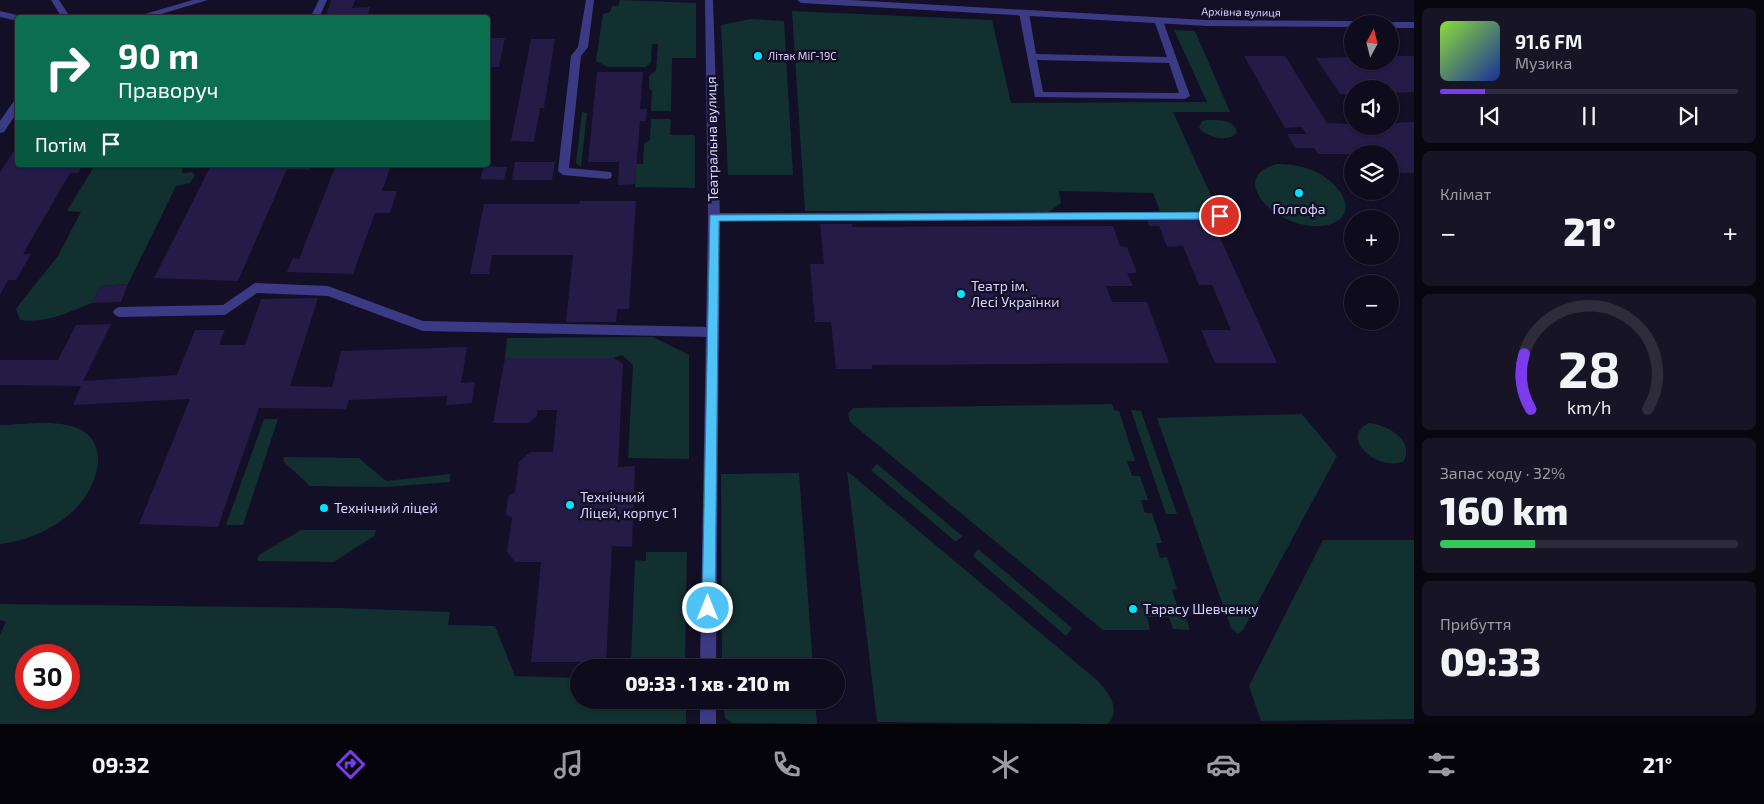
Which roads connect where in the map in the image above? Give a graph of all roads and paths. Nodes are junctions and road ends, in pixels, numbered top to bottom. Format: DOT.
graph roads {
  1 [pos="55,0"];
  2 [pos="204,0"];
  3 [pos="323,0"];
  4 [pos="590,0"];
  5 [pos="709,0"];
  6 [pos="801,0"];
  7 [pos="1024,13"];
  8 [pos="0,14"];
  9 [pos="65,15"];
  10 [pos="146,15"];
  11 [pos="316,15"];
  12 [pos="15,17"];
  13 [pos="1159,20"];
  14 [pos="1344,24"];
  15 [pos="1399,25"];
  16 [pos="1414,25"];
  17 [pos="1032,57"];
  18 [pos="1172,60"];
  19 [pos="15,107"];
  20 [pos="0,129"];
  21 [pos="607,175"];
  22 [pos="1228,216"];
  23 [pos="714,218"];
  24 [pos="118,312"];
  25 [pos="712,332"];
  26 [pos="708,659"];
  27 [pos="708,709"];
  28 [pos="708,724"];
  1 -- 9 [label="street"];
  2 -- 10 [label="street"];
  3 -- 11 [label="street"];
  4 -- 21 [label="street"];
  5 -- 23 [label="street, Театральна вулиця"];
  6 -- 7 [label="street, Архівна вулиця"];
  7 -- 13 [label="street, Архівна вулиця"];
  7 -- 17 [label="street"];
  8 -- 12 [label="street"];
  13 -- 14 [label="street, Архівна вулиця"];
  13 -- 18 [label="street"];
  15 -- 16 [label="street"];
  17 -- 18 [label="street"];
  17 -- 18 [label="street"];
  19 -- 20 [label="street"];
  22 -- 23 [label="street"];
  23 -- 25 [label="street, Театральна вулиця"];
  24 -- 25 [label="street"];
  25 -- 26 [label="street, Театральна вулиця"];
  27 -- 28 [label="street"];
}
